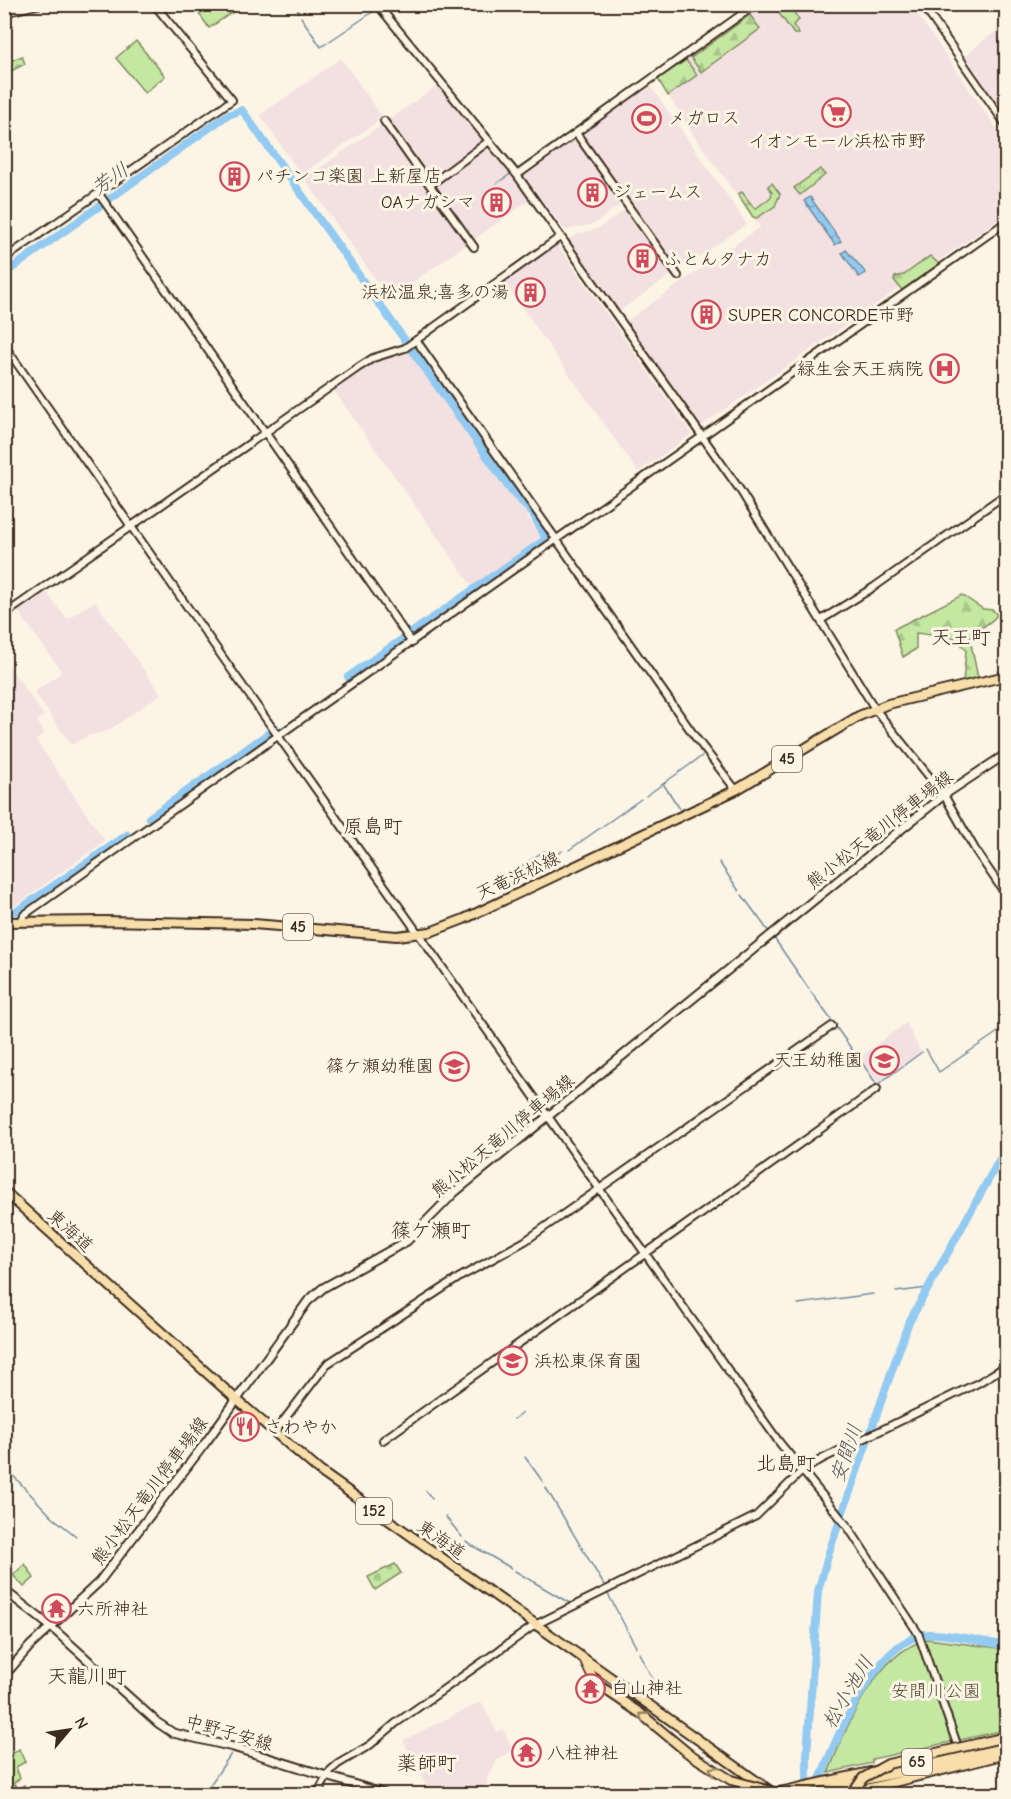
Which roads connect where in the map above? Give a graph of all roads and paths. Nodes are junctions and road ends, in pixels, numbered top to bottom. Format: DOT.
graph roads {
  1 [pos="14,4"];
  2 [pos="41,4"];
  3 [pos="154,4"];
  4 [pos="377,4"];
  5 [pos="756,4"];
  6 [pos="922,4"];
  7 [pos="4,7"];
  8 [pos="4,13"];
  9 [pos="384,121"];
  10 [pos="1006,124"];
  11 [pos="576,133"];
  12 [pos="489,141"];
  13 [pos="519,176"];
  14 [pos="430,185"];
  15 [pos="100,196"];
  16 [pos="1006,222"];
  17 [pos="560,237"];
  18 [pos="474,247"];
  19 [pos="4,259"];
  20 [pos="678,276"];
  21 [pos="416,340"];
  22 [pos="4,345"];
  23 [pos="265,433"];
  24 [pos="702,436"];
  25 [pos="1006,494"];
  26 [pos="131,526"];
  27 [pos="557,539"];
  28 [pos="4,615"];
  29 [pos="821,620"];
  30 [pos="409,638"];
  31 [pos="1006,676"];
  32 [pos="875,709"];
  33 [pos="276,732"];
  34 [pos="1006,754"];
  35 [pos="736,790"];
  36 [pos="944,795"];
  37 [pos="1006,895"];
  38 [pos="4,922"];
  39 [pos="21,922"];
  40 [pos="420,934"];
  41 [pos="832,1026"];
  42 [pos="877,1089"];
  43 [pos="549,1116"];
  44 [pos="601,1188"];
  45 [pos="4,1191"];
  46 [pos="647,1254"];
  47 [pos="1006,1366"];
  48 [pos="237,1400"];
  49 [pos="274,1433"];
  50 [pos="383,1440"];
  51 [pos="801,1472"];
  52 [pos="4,1590"];
  53 [pos="535,1625"];
  54 [pos="50,1626"];
  55 [pos="584,1659"];
  56 [pos="4,1676"];
  57 [pos="1006,1737"];
  58 [pos="1006,1742"];
  59 [pos="1006,1749"];
  60 [pos="1006,1754"];
  61 [pos="962,1759"];
  62 [pos="328,1776"];
  63 [pos="753,1778"];
  64 [pos="852,1784"];
  65 [pos="827,1786"];
  66 [pos="317,1794"];
  67 [pos="385,1794"];
  68 [pos="752,1794"];
  69 [pos="775,1794"];
  70 [pos="813,1794"];
  71 [pos="835,1794"];
  72 [pos="847,1794"];
  73 [pos="852,1794"];
  1 -- 7 [label="street"];
  2 -- 8 [label="street"];
  3 -- 15 [label="street"];
  4 -- 12 [label="street"];
  5 -- 11 [label="street"];
  6 -- 10 [label="street"];
  9 -- 14 [label="street"];
  11 -- 13 [label="street"];
  11 -- 20 [label="street"];
  12 -- 13 [label="street"];
  12 -- 14 [label="street"];
  13 -- 17 [label="street"];
  14 -- 18 [label="street"];
  15 -- 19 [label="street"];
  15 -- 23 [label="street"];
  16 -- 24 [label="street"];
  17 -- 21 [label="street"];
  17 -- 24 [label="street"];
  21 -- 23 [label="street"];
  21 -- 27 [label="street"];
  22 -- 26 [label="street"];
  23 -- 26 [label="street"];
  23 -- 30 [label="street"];
  24 -- 27 [label="street"];
  24 -- 29 [label="street"];
  25 -- 29 [label="street"];
  26 -- 28 [label="street"];
  26 -- 33 [label="street"];
  27 -- 30 [label="street"];
  27 -- 35 [label="street"];
  29 -- 32 [label="street"];
  30 -- 33 [label="street"];
  31 -- 32 [label="main road, 天竜浜松線 / 45"];
  32 -- 35 [label="main road, 天竜浜松線 / 45"];
  32 -- 36 [label="street"];
  33 -- 39 [label="street"];
  33 -- 40 [label="street"];
  34 -- 36 [label="main road, 熊小松天竜川停車場線"];
  35 -- 40 [label="main road, 天竜浜松線 / 45"];
  36 -- 37 [label="street"];
  36 -- 43 [label="main road, 熊小松天竜川停車場線"];
  38 -- 39 [label="main road, 天竜浜松線 / 45"];
  39 -- 40 [label="main road, 天竜浜松線 / 45"];
  40 -- 43 [label="street"];
  41 -- 44 [label="street"];
  42 -- 46 [label="street"];
  43 -- 44 [label="street"];
  43 -- 48 [label="main road, 熊小松天竜川停車場線"];
  44 -- 46 [label="street"];
  44 -- 49 [label="street"];
  45 -- 48 [label="main road, 東海道 / 152"];
  46 -- 50 [label="street"];
  46 -- 51 [label="street"];
  47 -- 51 [label="street"];
  48 -- 49 [label="main road, 東海道 / 152"];
  48 -- 54 [label="main road, 熊小松天竜川停車場線"];
  49 -- 53 [label="main road, 東海道 / 152"];
  51 -- 53 [label="street"];
  51 -- 61 [label="street"];
  52 -- 54 [label="main road, 中野子安線"];
  53 -- 55 [label="main road, 東海道 / 152"];
  53 -- 62 [label="street"];
  54 -- 56 [label="main road, 熊小松天竜川停車場線"];
  54 -- 62 [label="main road, 中野子安線"];
  55 -- 63 [label="main road, 東海道 / 152"];
  69 -- 55 [label="main road, 65, one-way, bridge"];
  57 -- 73 [label="main road, bridge"];
  58 -- 61 [label="main road, 65"];
  59 -- 61 [label="main road, 65"];
  60 -- 61 [label="main road, 65"];
  61 -- 64 [label="main road, 65"];
  61 -- 65 [label="main road, 65"];
  61 -- 72 [label="main road, 65"];
  62 -- 66 [label="street"];
  62 -- 67 [label="main road, 中野子安線"];
  63 -- 68 [label="main road"];
  63 -- 69 [label="main road, 東海道 / 152"];
  64 -- 65 [label="main road, 65"];
  64 -- 71 [label="main road"];
  65 -- 69 [label="main road, 65"];
  65 -- 70 [label="main road, 65"];
}
